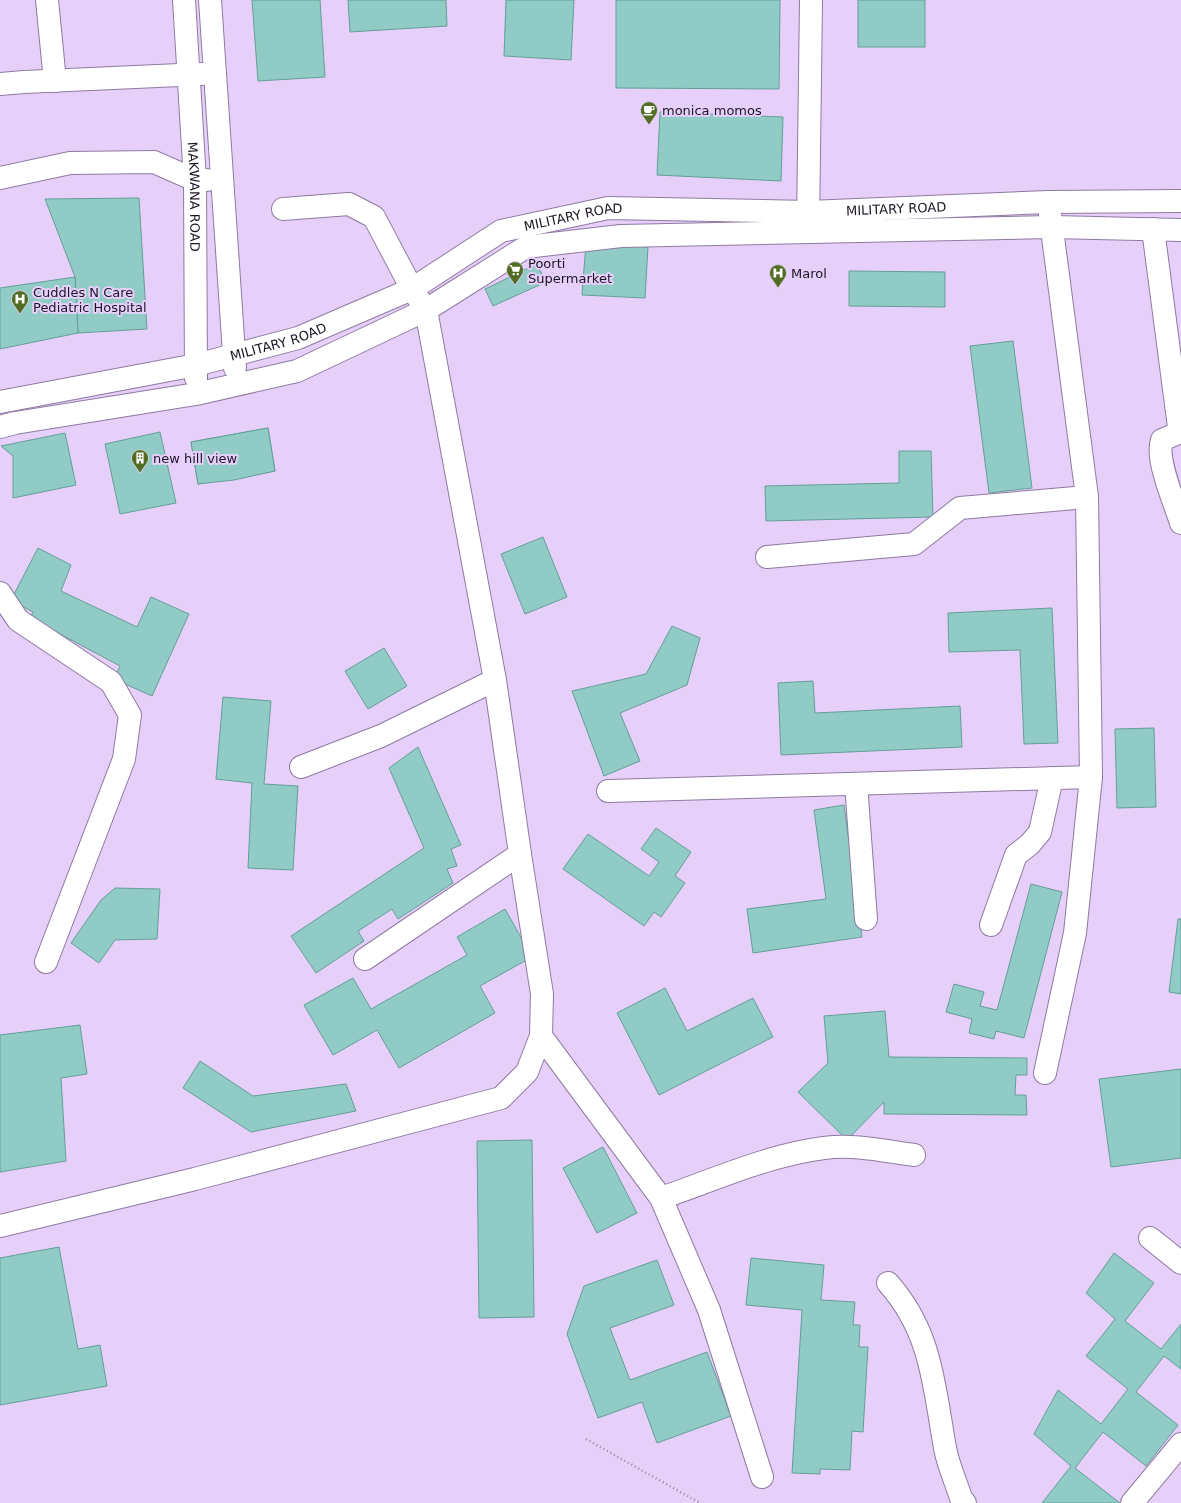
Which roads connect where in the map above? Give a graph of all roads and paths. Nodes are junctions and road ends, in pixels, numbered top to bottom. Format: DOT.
graph roads {
  1 [pos="47,0"];
  2 [pos="184,0"];
  3 [pos="210,0"];
  4 [pos="811,0"];
  5 [pos="215,74"];
  6 [pos="189,75"];
  7 [pos="55,80"];
  8 [pos="0,84"];
  9 [pos="0,178"];
  10 [pos="195,180"];
  11 [pos="223,181"];
  12 [pos="1181,201"];
  13 [pos="1048,202"];
  14 [pos="953,206"];
  15 [pos="930,207"];
  16 [pos="608,208"];
  17 [pos="283,209"];
  18 [pos="225,220"];
  19 [pos="195,221"];
  20 [pos="808,222"];
  21 [pos="1053,227"];
  22 [pos="953,229"];
  23 [pos="1153,229"];
  24 [pos="931,230"];
  25 [pos="1181,230"];
  26 [pos="612,236"];
  27 [pos="412,289"];
  28 [pos="426,310"];
  29 [pos="234,355"];
  30 [pos="196,365"];
  31 [pos="236,385"];
  32 [pos="196,394"];
  33 [pos="0,402"];
  34 [pos="0,427"];
  35 [pos="1087,497"];
  36 [pos="1181,523"];
  37 [pos="767,556"];
  38 [pos="0,593"];
  39 [pos="495,680"];
  40 [pos="301,768"];
  41 [pos="1090,777"];
  42 [pos="1052,778"];
  43 [pos="856,784"];
  44 [pos="608,791"];
  45 [pos="520,854"];
  46 [pos="866,919"];
  47 [pos="991,925"];
  48 [pos="365,959"];
  49 [pos="46,962"];
  50 [pos="541,1036"];
  51 [pos="1045,1073"];
  52 [pos="914,1155"];
  53 [pos="661,1198"];
  54 [pos="0,1226"];
  55 [pos="1150,1238"];
  56 [pos="1181,1263"];
  57 [pos="888,1283"];
  58 [pos="586,1439"];
  59 [pos="1181,1444"];
  60 [pos="762,1477"];
  61 [pos="700,1503"];
  62 [pos="965,1503"];
  63 [pos="1132,1503"];
  1 -- 7 [label="street"];
  2 -- 6 [label="street, MAKWANA ROAD"];
  3 -- 5 [label="street"];
  4 -- 20 [label="street"];
  5 -- 6 [label="street"];
  5 -- 11 [label="street"];
  6 -- 7 [label="street"];
  6 -- 10 [label="street, MAKWANA ROAD"];
  7 -- 8 [label="street"];
  9 -- 10 [label="street"];
  10 -- 11 [label="street"];
  10 -- 19 [label="street, MAKWANA ROAD"];
  11 -- 18 [label="street"];
  12 -- 13 [label="street, MILITARY ROAD"];
  13 -- 14 [label="street, MILITARY ROAD"];
  13 -- 21 [label="street"];
  14 -- 15 [label="street, MILITARY ROAD"];
  14 -- 22 [label="street"];
  15 -- 20 [label="street, MILITARY ROAD"];
  15 -- 24 [label="street"];
  16 -- 20 [label="street, MILITARY ROAD"];
  16 -- 26 [label="street"];
  16 -- 27 [label="street, MILITARY ROAD"];
  17 -- 27 [label="street"];
  18 -- 19 [label="street"];
  18 -- 29 [label="street"];
  19 -- 30 [label="street, MAKWANA ROAD"];
  20 -- 24 [label="street"];
  20 -- 26 [label="street"];
  21 -- 22 [label="street"];
  21 -- 23 [label="street"];
  21 -- 35 [label="street"];
  22 -- 24 [label="street"];
  23 -- 25 [label="street"];
  23 -- 36 [label="street"];
  26 -- 28 [label="street"];
  27 -- 28 [label="street"];
  27 -- 29 [label="street, MILITARY ROAD"];
  28 -- 31 [label="street"];
  28 -- 39 [label="street"];
  29 -- 30 [label="street, MILITARY ROAD"];
  29 -- 31 [label="street"];
  30 -- 32 [label="street, MAKWANA ROAD"];
  30 -- 33 [label="street, MILITARY ROAD"];
  31 -- 32 [label="street"];
  32 -- 34 [label="street"];
  35 -- 37 [label="street"];
  35 -- 41 [label="street"];
  38 -- 49 [label="street"];
  39 -- 40 [label="street"];
  39 -- 45 [label="street"];
  41 -- 42 [label="street"];
  41 -- 51 [label="street"];
  42 -- 43 [label="street"];
  42 -- 47 [label="street"];
  43 -- 44 [label="street"];
  43 -- 46 [label="street"];
  45 -- 48 [label="street"];
  45 -- 50 [label="street"];
  50 -- 53 [label="street"];
  50 -- 54 [label="street"];
  52 -- 53 [label="street"];
  53 -- 60 [label="street"];
  55 -- 56 [label="street"];
  57 -- 62 [label="street"];
  58 -- 61 [label="path"];
  59 -- 63 [label="street"];
}
